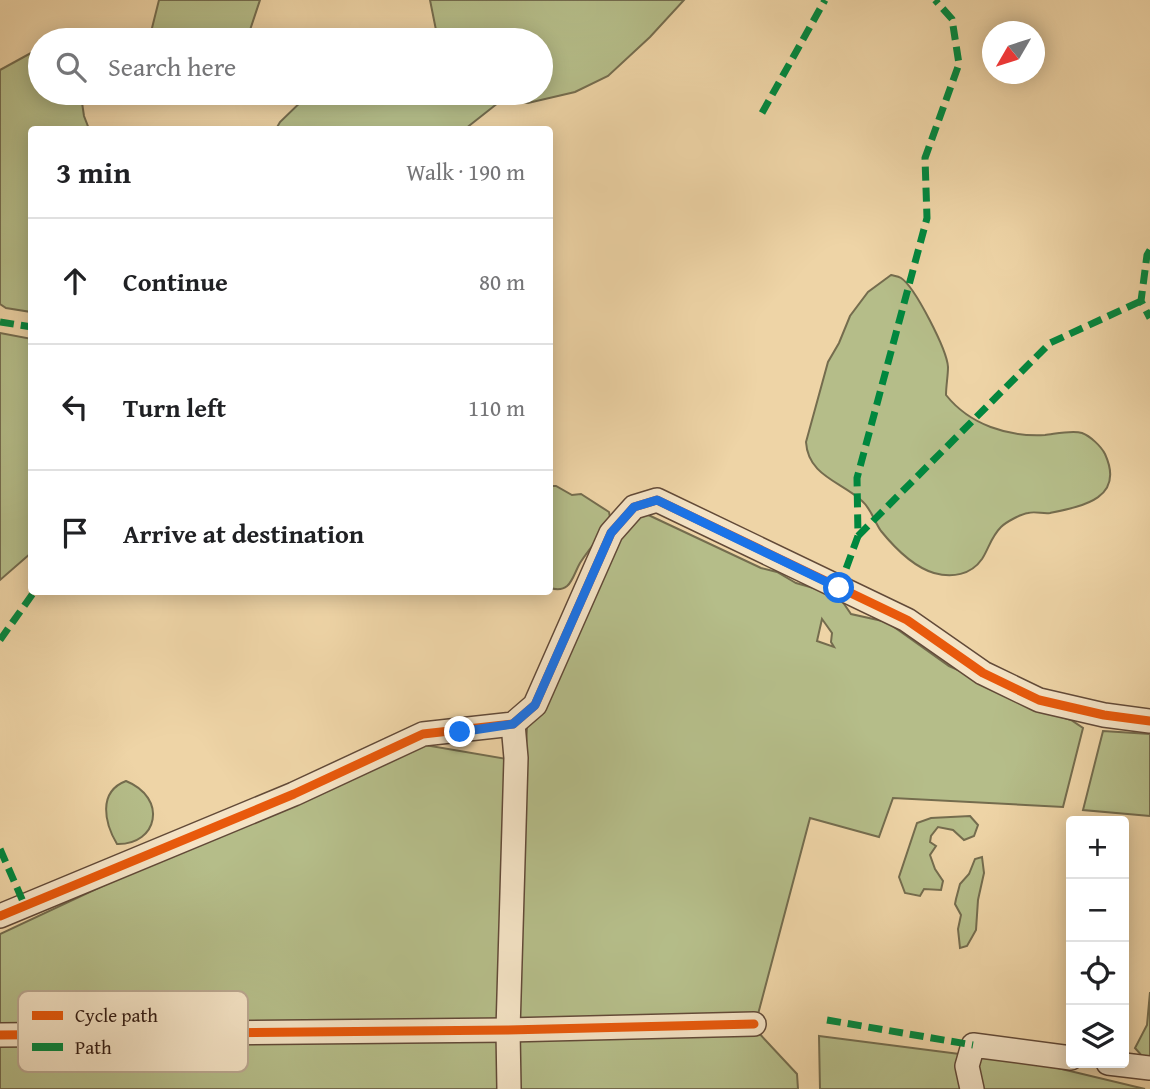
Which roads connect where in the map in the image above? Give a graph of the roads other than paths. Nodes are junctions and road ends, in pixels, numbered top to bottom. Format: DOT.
graph roads {
  1 [pos="1150,721"];
  2 [pos="513,724"];
  3 [pos="0,916"];
  4 [pos="754,1024"];
  5 [pos="508,1030"];
  6 [pos="248,1033"];
  7 [pos="0,1035"];
  8 [pos="18,1035"];
  9 [pos="1066,1057"];
  10 [pos="1129,1066"];
  11 [pos="1150,1068"];
  12 [pos="509,1089"];
  13 [pos="972,1089"];
  1 -- 2 [label="street"];
  2 -- 3 [label="street"];
  2 -- 5 [label="street"];
  4 -- 5 [label="street"];
  5 -- 6 [label="street"];
  5 -- 12 [label="street"];
  7 -- 8 [label="street"];
  9 -- 13 [label="street"];
  10 -- 11 [label="street"];
}
